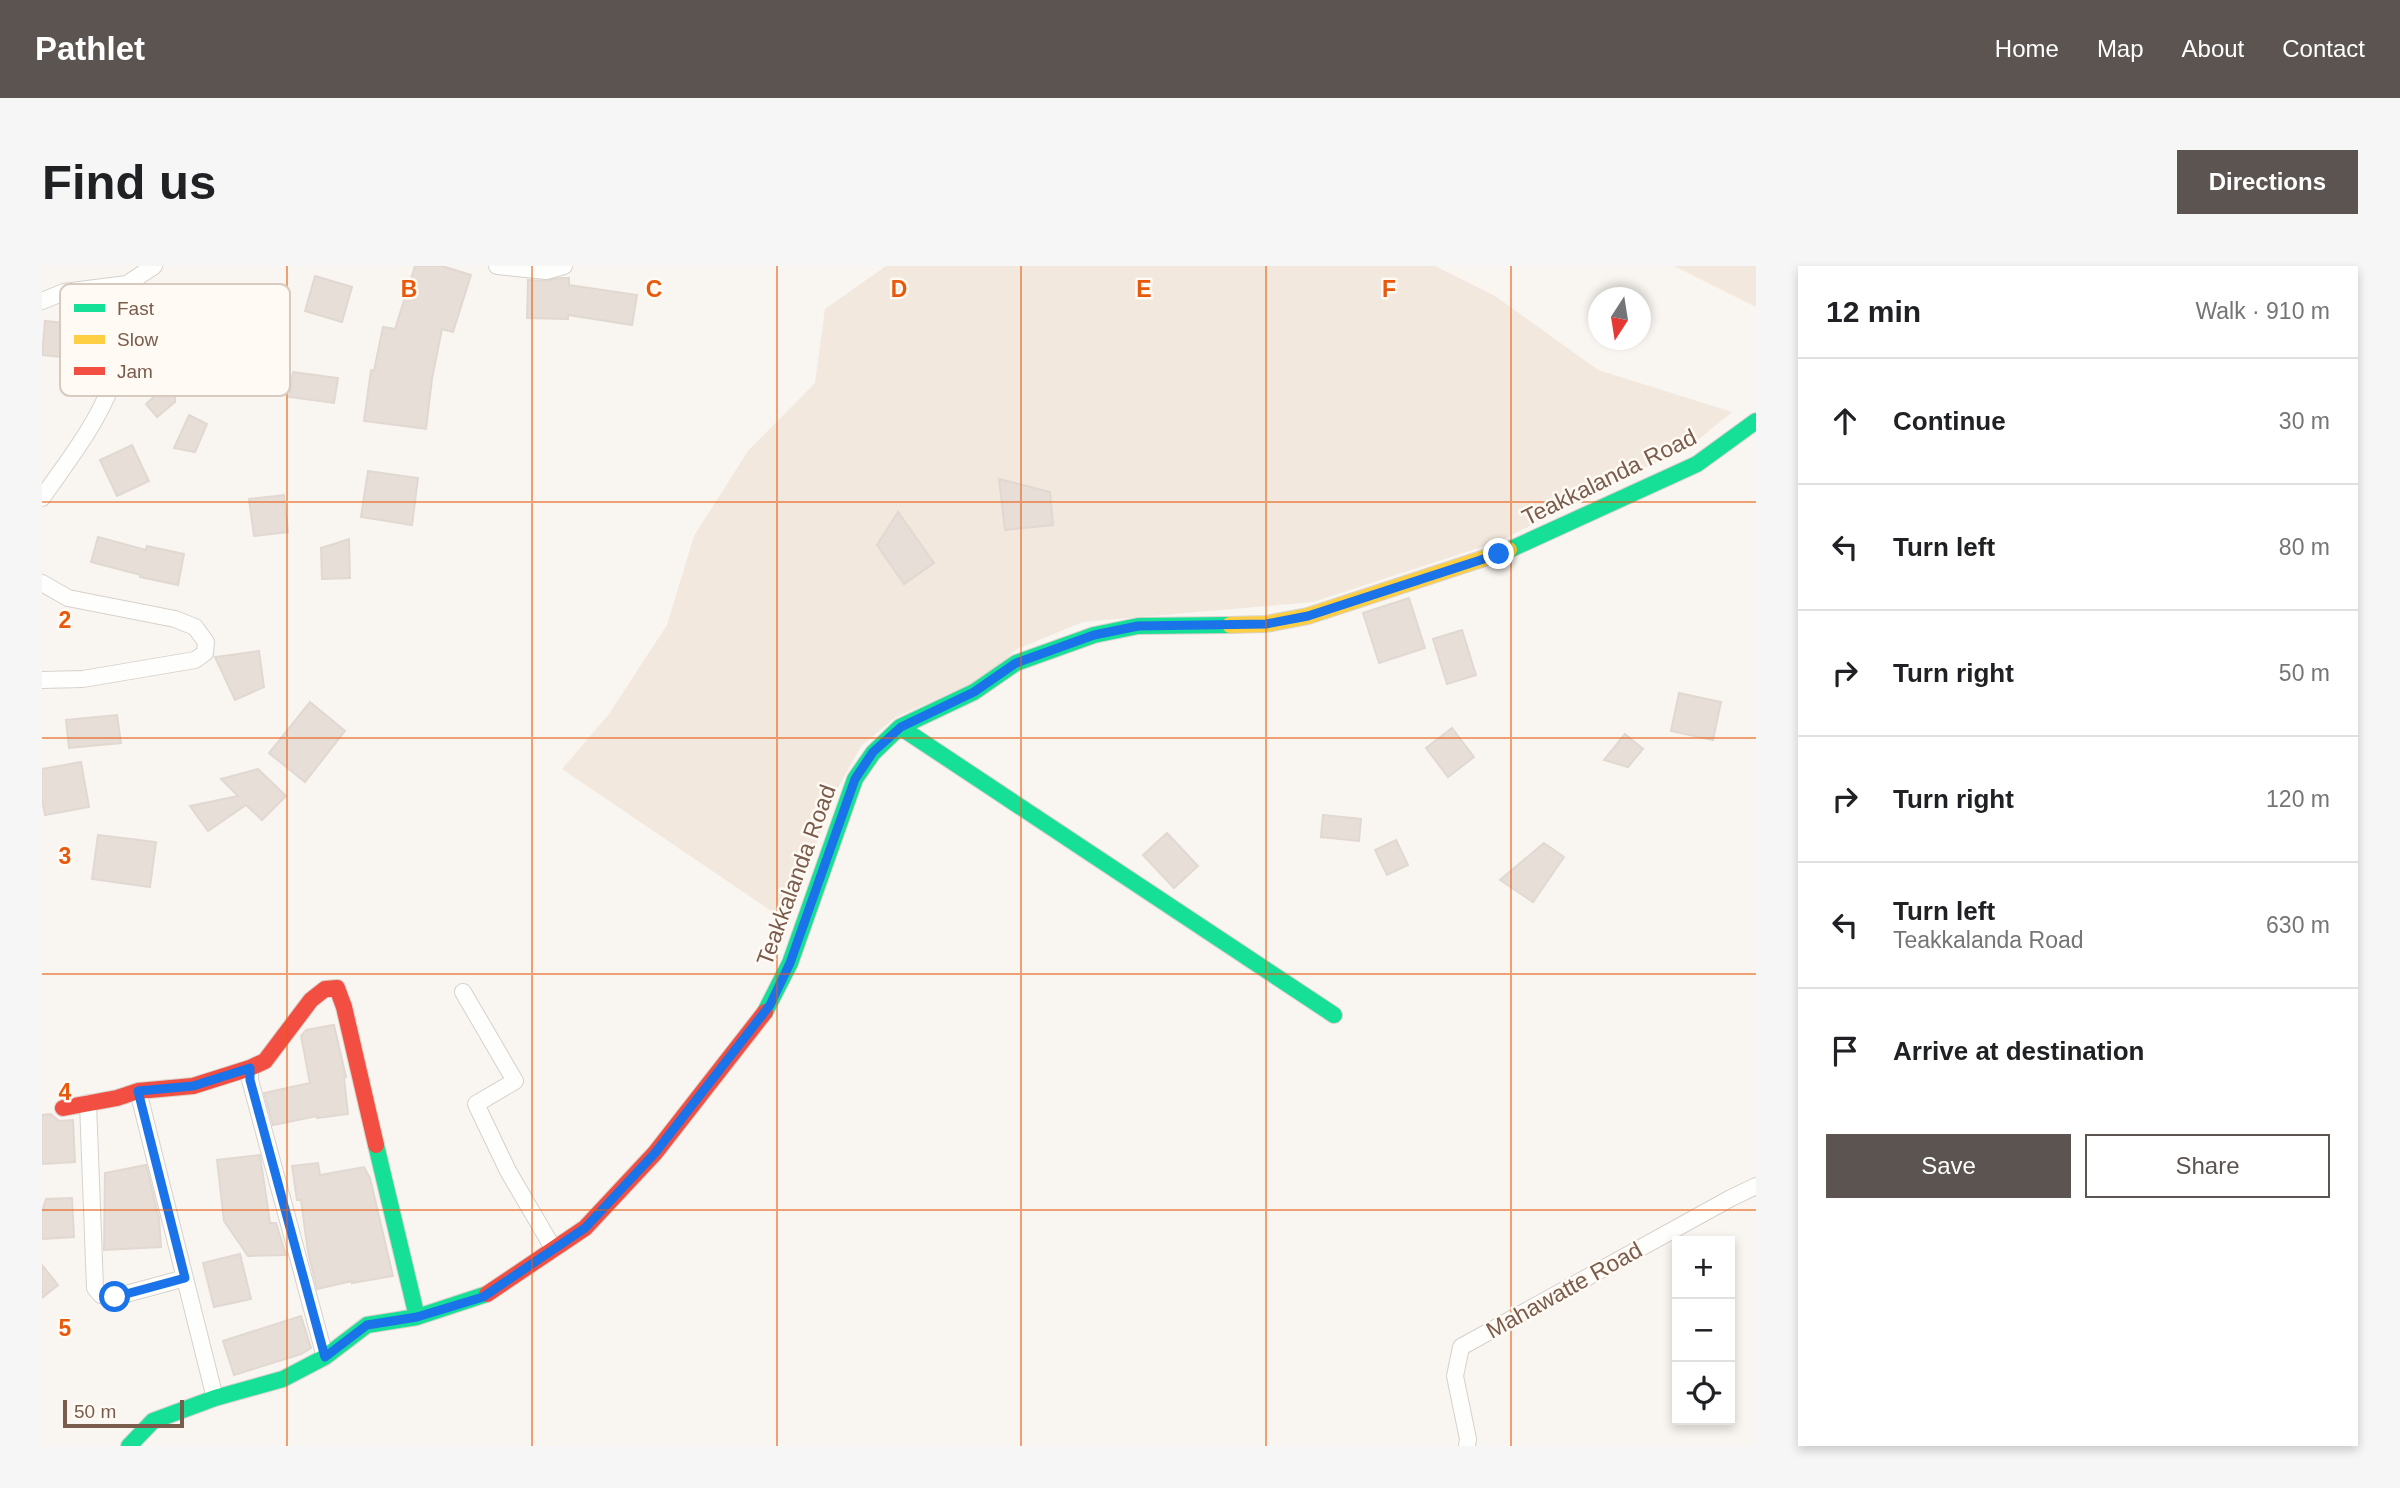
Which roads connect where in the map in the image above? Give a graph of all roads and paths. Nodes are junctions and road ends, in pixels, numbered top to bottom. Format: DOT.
graph roads {
  1 [pos="155,266"];
  2 [pos="497,266"];
  3 [pos="564,266"];
  4 [pos="127,284"];
  5 [pos="60,294"];
  6 [pos="42,301"];
  7 [pos="106,396"];
  8 [pos="1756,421"];
  9 [pos="42,498"];
  10 [pos="42,583"];
  11 [pos="42,680"];
  12 [pos="901,727"];
  13 [pos="463,992"];
  14 [pos="1334,1015"];
  15 [pos="250,1068"];
  16 [pos="138,1091"];
  17 [pos="88,1103"];
  18 [pos="63,1108"];
  19 [pos="1756,1186"];
  20 [pos="553,1248"];
  21 [pos="185,1278"];
  22 [pos="417,1317"];
  23 [pos="325,1357"];
  24 [pos="215,1398"];
  25 [pos="129,1446"];
  26 [pos="1467,1446"];
  1 -- 4 [label="street"];
  2 -- 3 [label="street"];
  5 -- 6 [label="street"];
  7 -- 9 [label="street"];
  8 -- 12 [label="street, Teakkalanda Road"];
  10 -- 11 [label="street"];
  12 -- 14 [label="street"];
  12 -- 20 [label="street, Teakkalanda Road"];
  13 -- 20 [label="street"];
  15 -- 16 [label="street"];
  15 -- 22 [label="street"];
  15 -- 23 [label="street"];
  16 -- 17 [label="street"];
  16 -- 21 [label="street"];
  17 -- 18 [label="street"];
  17 -- 21 [label="street"];
  19 -- 26 [label="street, Mahawatte Road"];
  20 -- 22 [label="street, Teakkalanda Road"];
  21 -- 24 [label="street"];
  22 -- 23 [label="street, Teakkalanda Road"];
  23 -- 24 [label="street, Teakkalanda Road"];
  24 -- 25 [label="street, Teakkalanda Road"];
}
